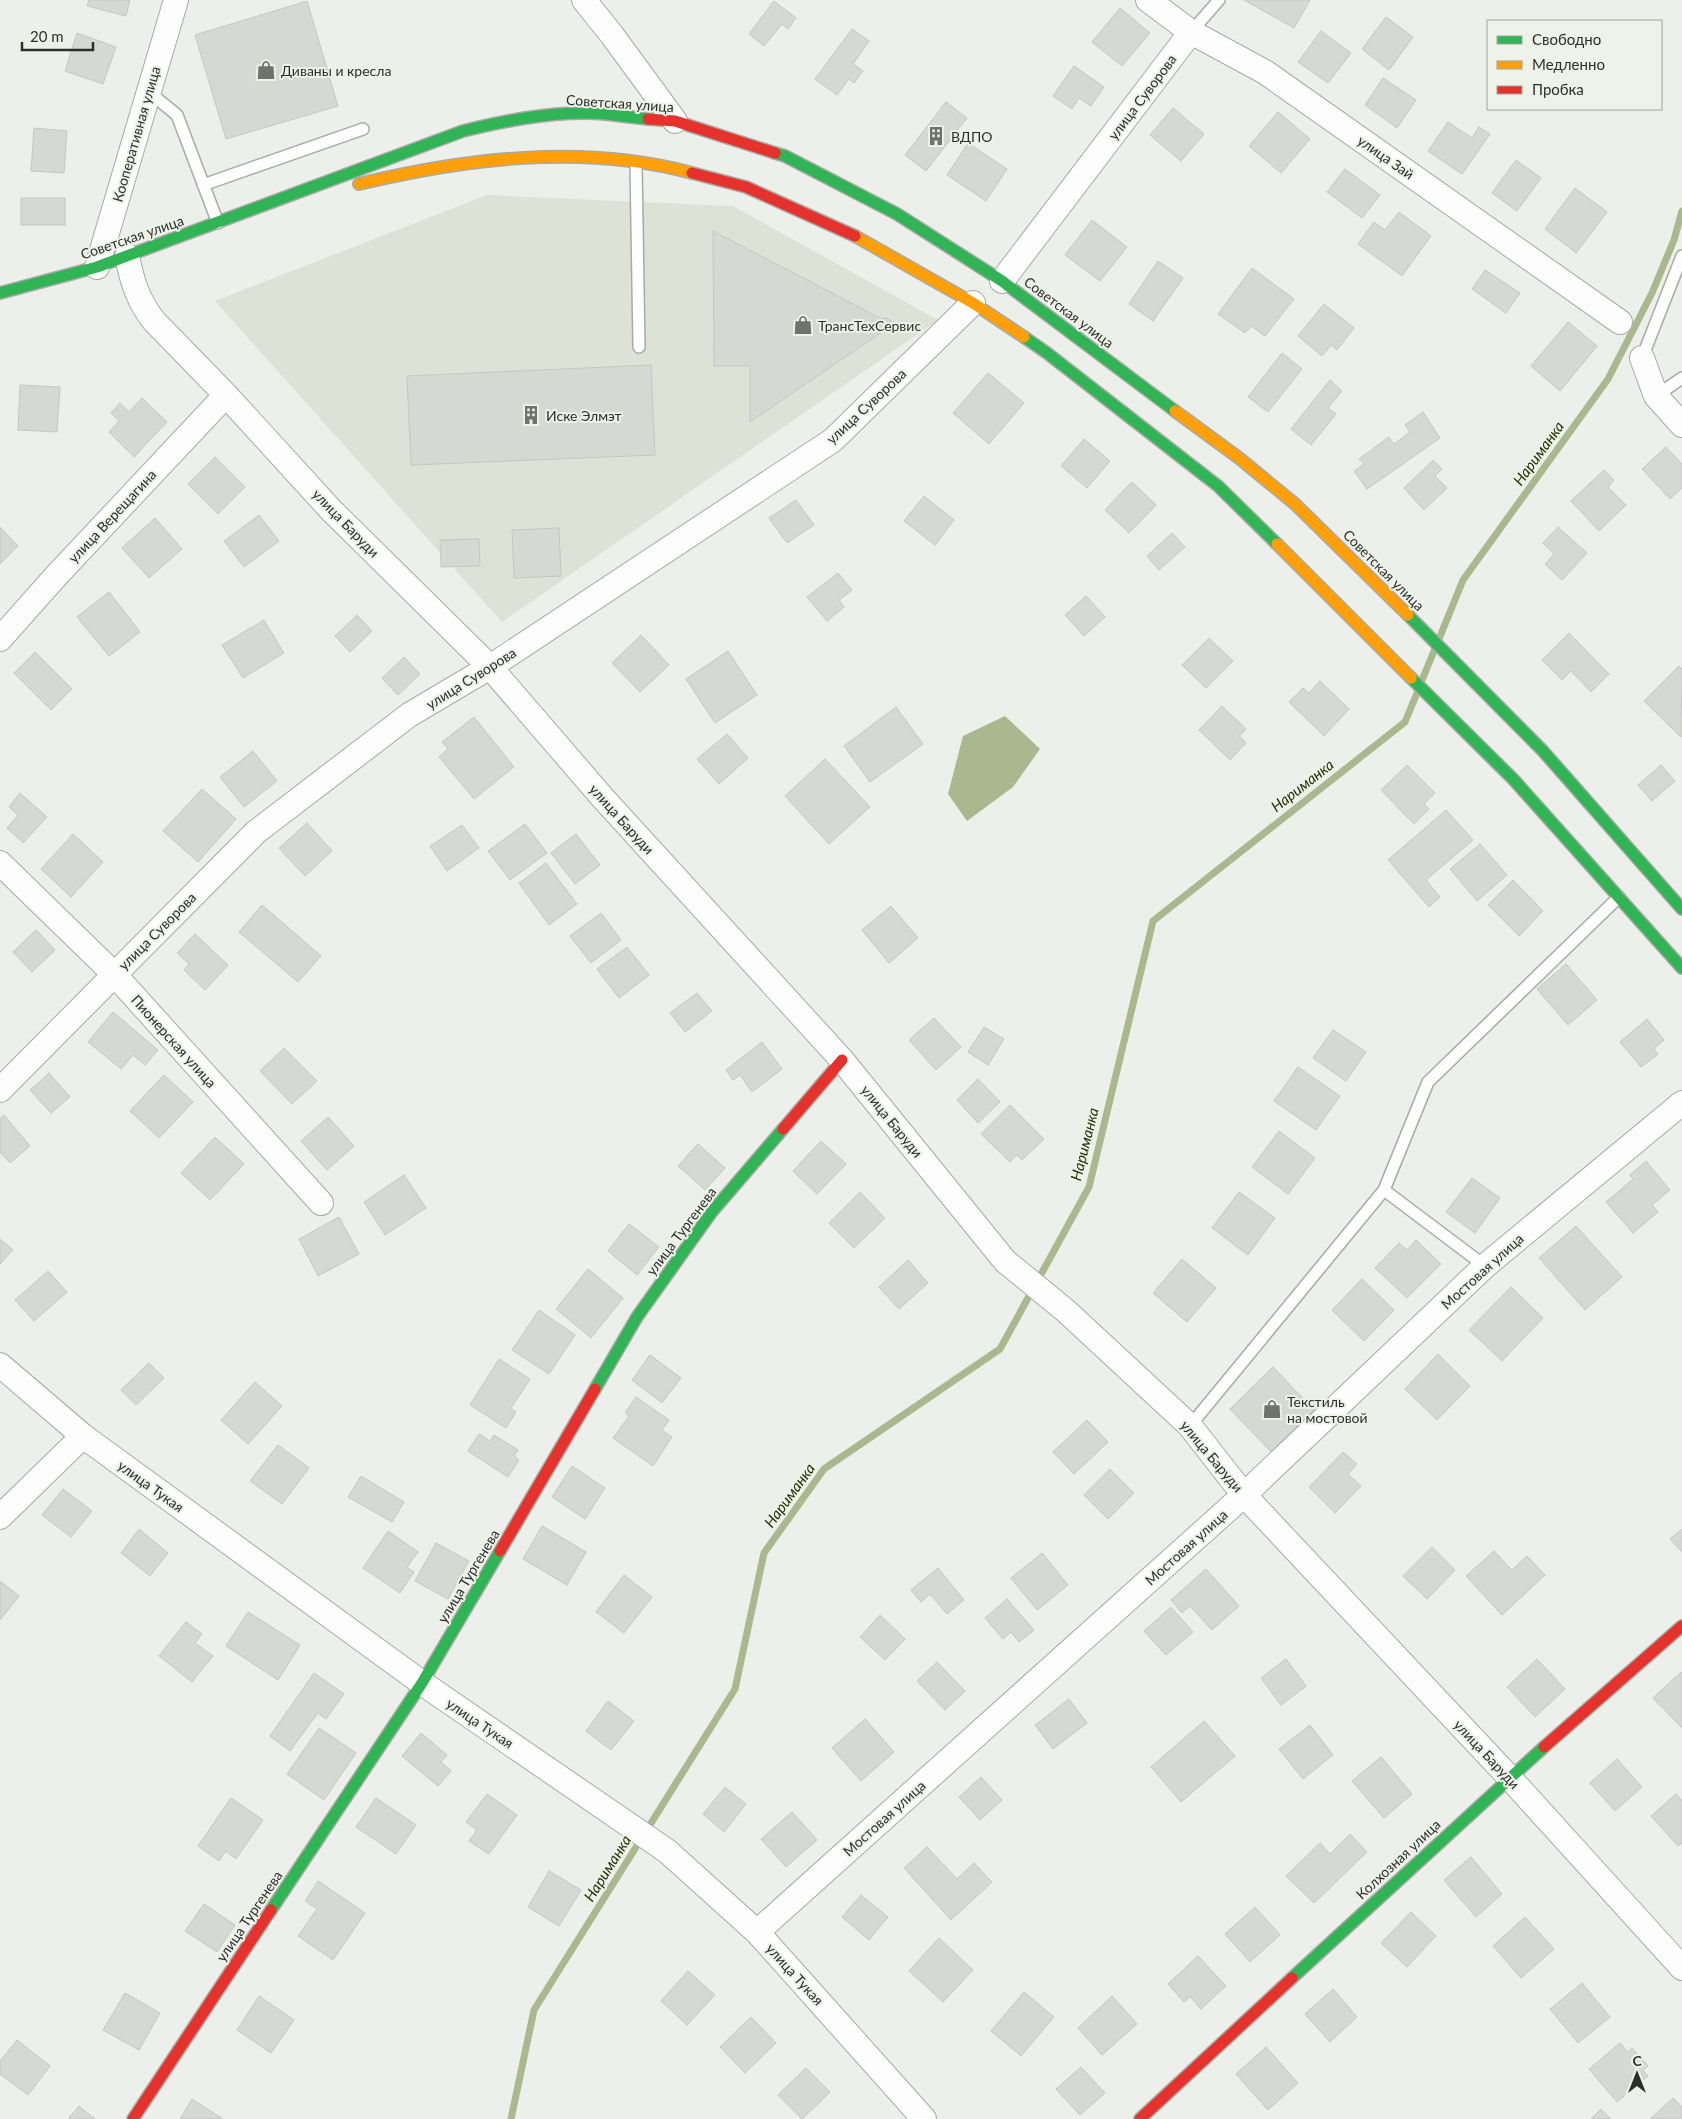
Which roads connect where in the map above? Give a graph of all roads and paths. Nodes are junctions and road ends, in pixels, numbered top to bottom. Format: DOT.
graph roads {
  1 [pos="176,0"];
  2 [pos="584,0"];
  3 [pos="1148,0"];
  4 [pos="1219,0"];
  5 [pos="1191,32"];
  6 [pos="148,92"];
  7 [pos="675,121"];
  8 [pos="363,130"];
  9 [pos="636,163"];
  10 [pos="203,185"];
  11 [pos="272,203"];
  12 [pos="218,223"];
  13 [pos="127,256"];
  14 [pos="1682,256"];
  15 [pos="97,267"];
  16 [pos="1002,282"];
  17 [pos="0,293"];
  18 [pos="973,303"];
  19 [pos="1620,322"];
  20 [pos="639,347"];
  21 [pos="1642,358"];
  22 [pos="1682,378"];
  23 [pos="226,395"];
  24 [pos="1656,396"];
  25 [pos="1682,425"];
  26 [pos="0,639"];
  27 [pos="490,667"];
  28 [pos="0,863"];
  29 [pos="1620,897"];
  30 [pos="1682,909"];
  31 [pos="1682,968"];
  32 [pos="114,974"];
  33 [pos="842,1060"];
  34 [pos="0,1090"];
  35 [pos="1682,1103"];
  36 [pos="1384,1190"];
  37 [pos="320,1203"];
  38 [pos="1485,1266"];
  39 [pos="0,1365"];
  40 [pos="1190,1426"];
  41 [pos="83,1436"];
  42 [pos="1244,1495"];
  43 [pos="0,1517"];
  44 [pos="1682,1626"];
  45 [pos="422,1683"];
  46 [pos="1509,1777"];
  47 [pos="757,1932"];
  48 [pos="1682,1968"];
  49 [pos="132,2119"];
  50 [pos="924,2119"];
  51 [pos="1140,2119"];
  1 -- 6 [label="street, Кооперативная улица"];
  2 -- 7 [label="street"];
  3 -- 5 [label="street, улица Зай"];
  4 -- 5 [label="lane"];
  5 -- 16 [label="street, улица Суворова"];
  5 -- 19 [label="street, улица Зай"];
  6 -- 10 [label="lane"];
  6 -- 15 [label="street, Кооперативная улица"];
  7 -- 11 [label="main road, Советская улица"];
  7 -- 16 [label="main road, Советская улица"];
  8 -- 10 [label="lane"];
  9 -- 11 [label="main road, Советская улица"];
  9 -- 18 [label="main road, Советская улица"];
  9 -- 20 [label="lane"];
  10 -- 12 [label="lane"];
  11 -- 12 [label="main road, Советская улица"];
  12 -- 13 [label="main road, Советская улица"];
  13 -- 15 [label="main road, Советская улица"];
  13 -- 23 [label="street, улица Баруди"];
  14 -- 21 [label="lane"];
  15 -- 17 [label="main road, Советская улица"];
  16 -- 30 [label="main road, Советская улица"];
  18 -- 27 [label="street, улица Суворова"];
  18 -- 29 [label="main road, Советская улица"];
  21 -- 24 [label="street"];
  22 -- 24 [label="lane"];
  23 -- 26 [label="street, улица Верещагина"];
  23 -- 27 [label="street, улица Баруди"];
  24 -- 25 [label="street"];
  27 -- 32 [label="street, улица Суворова"];
  27 -- 33 [label="street, улица Баруди"];
  28 -- 32 [label="street, Пионерская улица"];
  29 -- 31 [label="main road, Советская улица"];
  29 -- 36 [label="lane"];
  32 -- 34 [label="street, улица Суворова"];
  32 -- 37 [label="street, Пионерская улица"];
  33 -- 40 [label="street, улица Баруди"];
  33 -- 45 [label="main road, улица Тургенева"];
  35 -- 38 [label="street, Мостовая улица"];
  36 -- 38 [label="lane"];
  36 -- 40 [label="lane"];
  38 -- 42 [label="street, Мостовая улица"];
  39 -- 41 [label="street, улица Тукая"];
  40 -- 42 [label="street, улица Баруди"];
  41 -- 43 [label="street"];
  41 -- 45 [label="street, улица Тукая"];
  42 -- 46 [label="street, улица Баруди"];
  42 -- 47 [label="street, Мостовая улица"];
  44 -- 46 [label="main road, Колхозная улица"];
  45 -- 47 [label="street, улица Тукая"];
  45 -- 49 [label="main road, улица Тургенева"];
  46 -- 48 [label="street, улица Баруди"];
  46 -- 51 [label="main road, Колхозная улица"];
  47 -- 50 [label="street, улица Тукая"];
}
